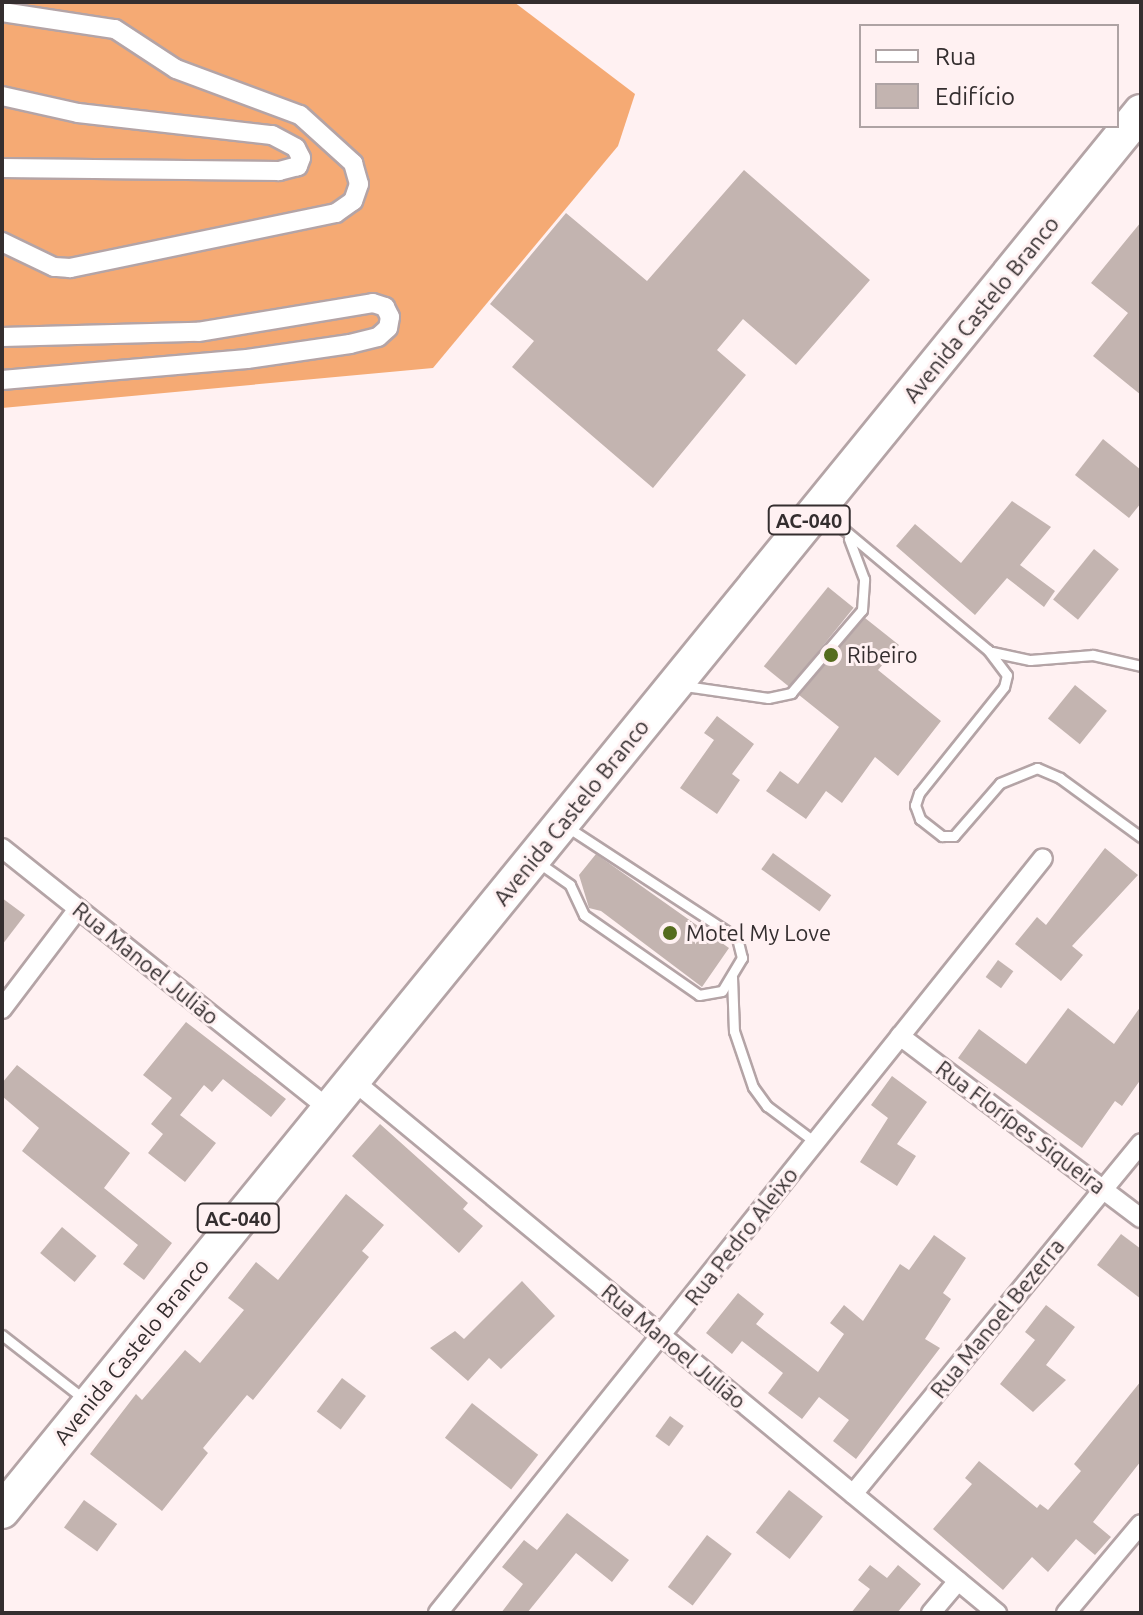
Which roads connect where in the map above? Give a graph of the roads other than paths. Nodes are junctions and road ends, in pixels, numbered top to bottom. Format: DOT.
graph roads {
  1 [pos="2,12"];
  2 [pos="2,96"];
  3 [pos="1141,112"];
  4 [pos="2,168"];
  5 [pos="2,242"];
  6 [pos="2,337"];
  7 [pos="2,380"];
  8 [pos="830,518"];
  9 [pos="988,650"];
  10 [pos="1141,666"];
  11 [pos="674,686"];
  12 [pos="562,823"];
  13 [pos="1141,837"];
  14 [pos="2,848"];
  15 [pos="1043,858"];
  16 [pos="533,859"];
  17 [pos="78,909"];
  18 [pos="732,976"];
  19 [pos="2,1009"];
  20 [pos="900,1036"];
  21 [pos="350,1078"];
  22 [pos="327,1107"];
  23 [pos="815,1142"];
  24 [pos="1141,1143"];
  25 [pos="1103,1189"];
  26 [pos="1141,1218"];
  27 [pos="2,1335"];
  28 [pos="662,1336"];
  29 [pos="89,1403"];
  30 [pos="853,1494"];
  31 [pos="2,1511"];
  32 [pos="1141,1524"];
  33 [pos="958,1581"];
  34 [pos="438,1613"];
  35 [pos="931,1613"];
  36 [pos="997,1613"];
  37 [pos="1066,1613"];
  1 -- 5 [label="street"];
  2 -- 4 [label="street"];
  3 -- 8 [label="highway, Avenida Castelo Branco / AC-040"];
  6 -- 7 [label="street"];
  8 -- 9 [label="lane"];
  8 -- 11 [label="highway, Avenida Castelo Branco / AC-040"];
  8 -- 11 [label="lane"];
  9 -- 10 [label="lane"];
  9 -- 13 [label="lane"];
  11 -- 12 [label="highway, Avenida Castelo Branco / AC-040"];
  12 -- 16 [label="highway, Avenida Castelo Branco / AC-040"];
  12 -- 18 [label="lane"];
  14 -- 17 [label="street, Rua Manoel Julião"];
  15 -- 20 [label="street, Rua Pedro Aleixo"];
  16 -- 18 [label="lane"];
  16 -- 21 [label="highway, Avenida Castelo Branco / AC-040"];
  17 -- 19 [label="street"];
  17 -- 22 [label="street, Rua Manoel Julião"];
  18 -- 23 [label="lane"];
  20 -- 23 [label="street, Rua Pedro Aleixo"];
  20 -- 25 [label="street, Rua Florípes Siqueira"];
  21 -- 22 [label="highway, Avenida Castelo Branco / AC-040"];
  21 -- 28 [label="street, Rua Manoel Julião"];
  22 -- 29 [label="highway, Avenida Castelo Branco / AC-040"];
  23 -- 28 [label="street, Rua Pedro Aleixo"];
  24 -- 25 [label="street, Rua Manoel Bezerra"];
  25 -- 26 [label="street, Rua Florípes Siqueira"];
  25 -- 30 [label="street, Rua Manoel Bezerra"];
  27 -- 29 [label="lane"];
  28 -- 30 [label="street, Rua Manoel Julião"];
  28 -- 34 [label="street, Rua Pedro Aleixo"];
  29 -- 31 [label="highway, Avenida Castelo Branco / AC-040"];
  30 -- 33 [label="street, Rua Manoel Julião"];
  32 -- 37 [label="street"];
  33 -- 35 [label="street"];
  33 -- 36 [label="street, Rua Manoel Julião"];
}
